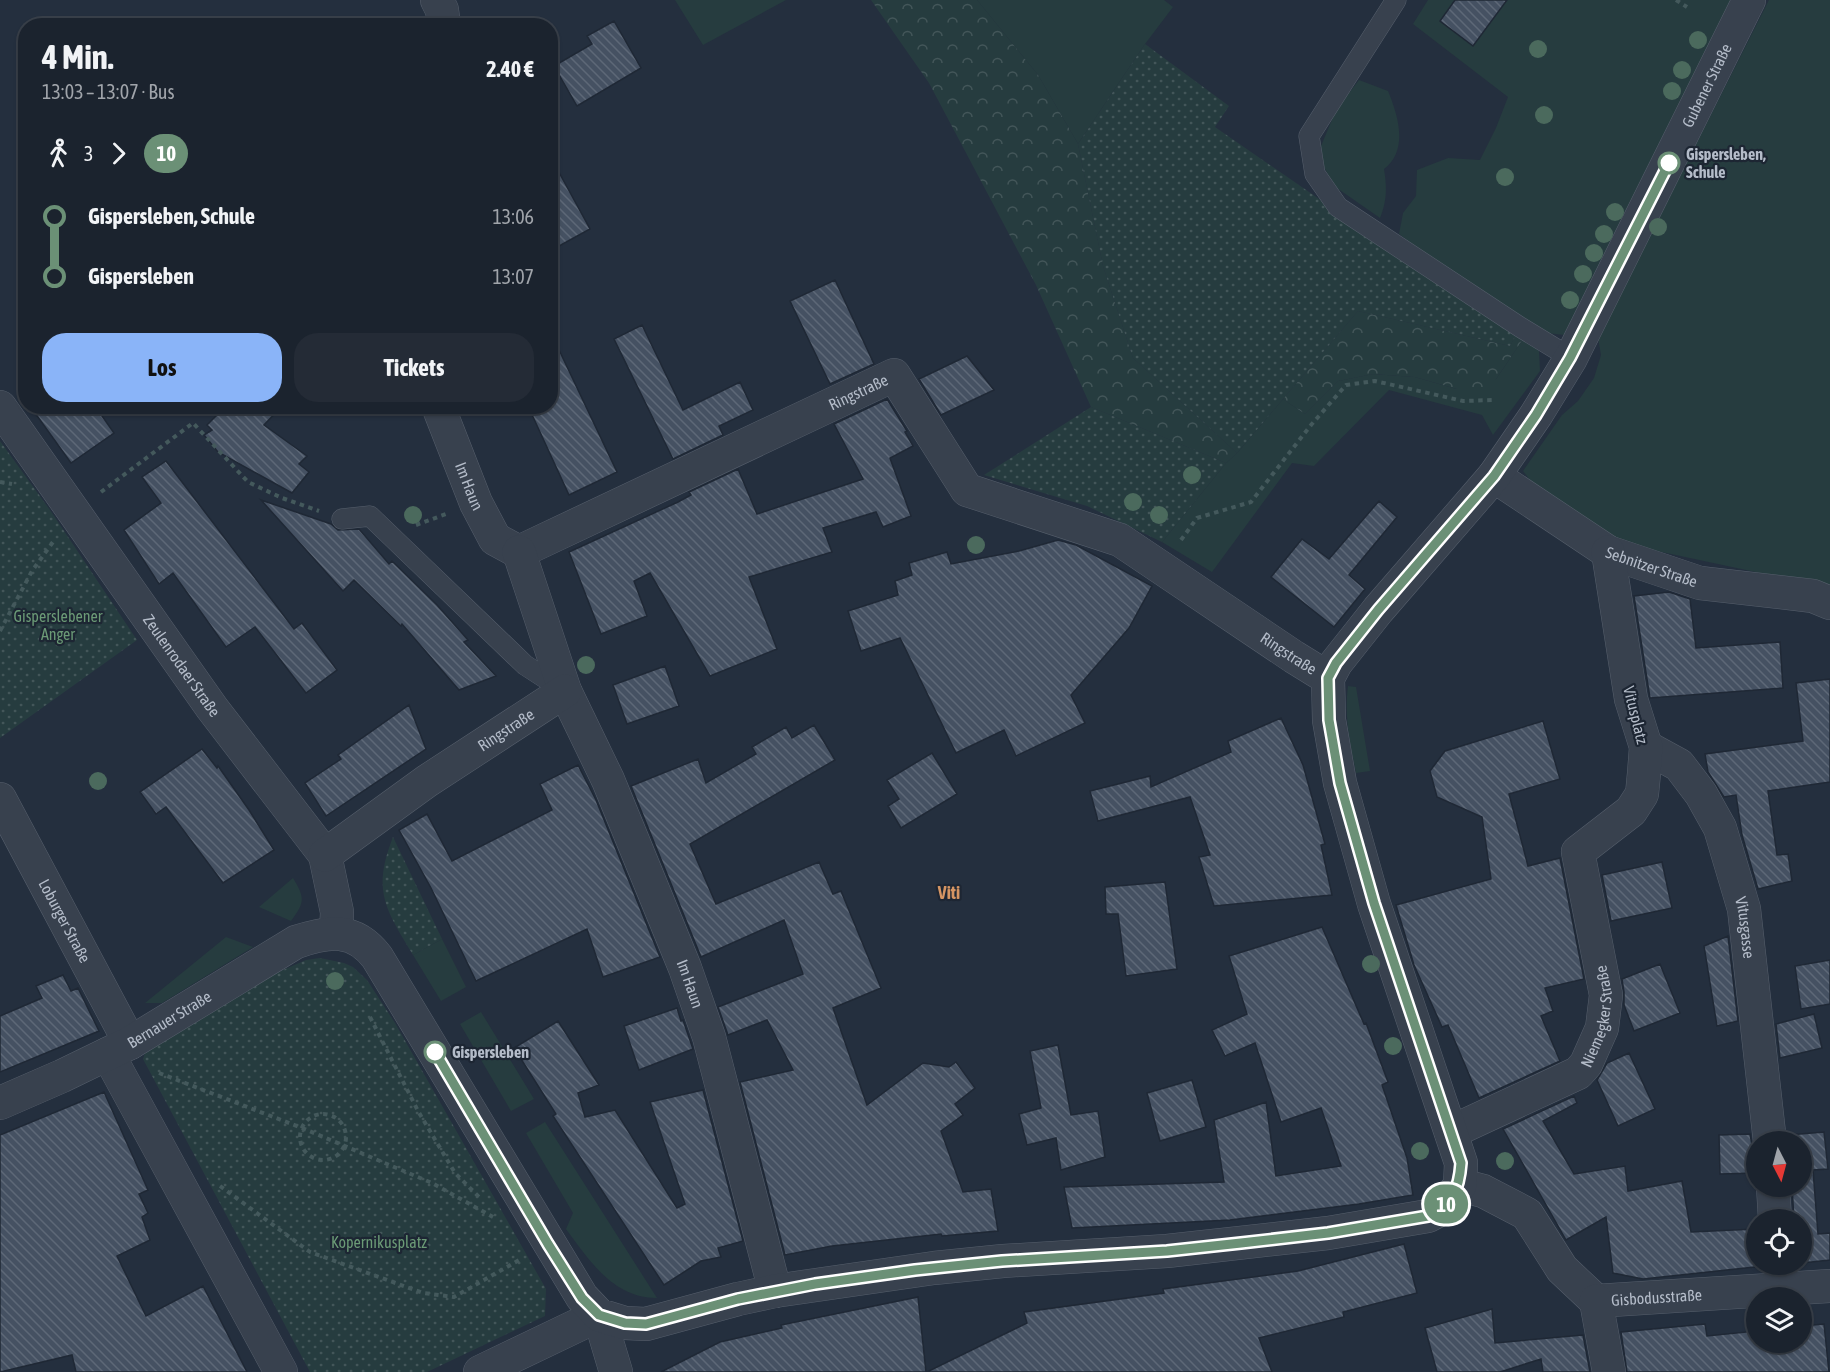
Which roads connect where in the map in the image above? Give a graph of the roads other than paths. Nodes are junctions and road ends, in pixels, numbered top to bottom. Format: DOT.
graph roads {
  1 [pos="437,0"];
  2 [pos="1396,0"];
  3 [pos="1749,0"];
  4 [pos="443,18"];
  5 [pos="1570,358"];
  6 [pos="0,407"];
  7 [pos="441,414"];
  8 [pos="1494,476"];
  9 [pos="342,519"];
  10 [pos="519,552"];
  11 [pos="1608,552"];
  12 [pos="1830,603"];
  13 [pos="1328,678"];
  14 [pos="566,692"];
  15 [pos="1646,747"];
  16 [pos="0,799"];
  17 [pos="1578,852"];
  18 [pos="325,855"];
  19 [pos="336,933"];
  20 [pos="119,1048"];
  21 [pos="0,1103"];
  22 [pos="1769,1131"];
  23 [pos="1450,1132"];
  24 [pos="1460,1185"];
  25 [pos="1779,1277"];
  26 [pos="1830,1286"];
  27 [pos="775,1292"];
  28 [pos="1596,1301"];
  29 [pos="599,1315"];
  30 [pos="281,1372"];
  31 [pos="480,1372"];
  32 [pos="616,1372"];
  33 [pos="1609,1372"];
  1 -- 4 [label="street"];
  2 -- 5 [label="lane"];
  3 -- 5 [label="street, Gubener Straße"];
  5 -- 8 [label="street, Gubener Straße"];
  6 -- 18 [label="street, Zeulenrodaer Straße"];
  7 -- 10 [label="street, Im Haun"];
  8 -- 11 [label="street, Sebnitzer Straße"];
  8 -- 13 [label="street, Gubener Straße"];
  9 -- 14 [label="lane"];
  10 -- 13 [label="street, Ringstraße"];
  10 -- 14 [label="street"];
  11 -- 12 [label="street, Sebnitzer Straße"];
  11 -- 15 [label="street, Vitusplatz"];
  13 -- 23 [label="street, Ringstraße"];
  14 -- 18 [label="street, Ringstraße"];
  14 -- 27 [label="street, Im Haun"];
  15 -- 17 [label="street, Vitusplatz"];
  15 -- 22 [label="street, Vitusgasse"];
  16 -- 20 [label="street, Loburger Straße"];
  17 -- 23 [label="street, Niemegker Straße"];
  18 -- 19 [label="street, Zeulenrodaer Straße"];
  19 -- 20 [label="street, Bernauer Straße"];
  19 -- 29 [label="street"];
  20 -- 21 [label="street, Bernauer Straße"];
  20 -- 30 [label="street"];
  23 -- 24 [label="street, Ringstraße"];
  24 -- 27 [label="street"];
  24 -- 28 [label="street, Gisbodusstraße"];
  25 -- 26 [label="street, Gisbodusstraße"];
  25 -- 28 [label="street, Gisbodusstraße"];
  27 -- 29 [label="street"];
  28 -- 33 [label="street"];
  29 -- 31 [label="street"];
  29 -- 32 [label="street"];
}
